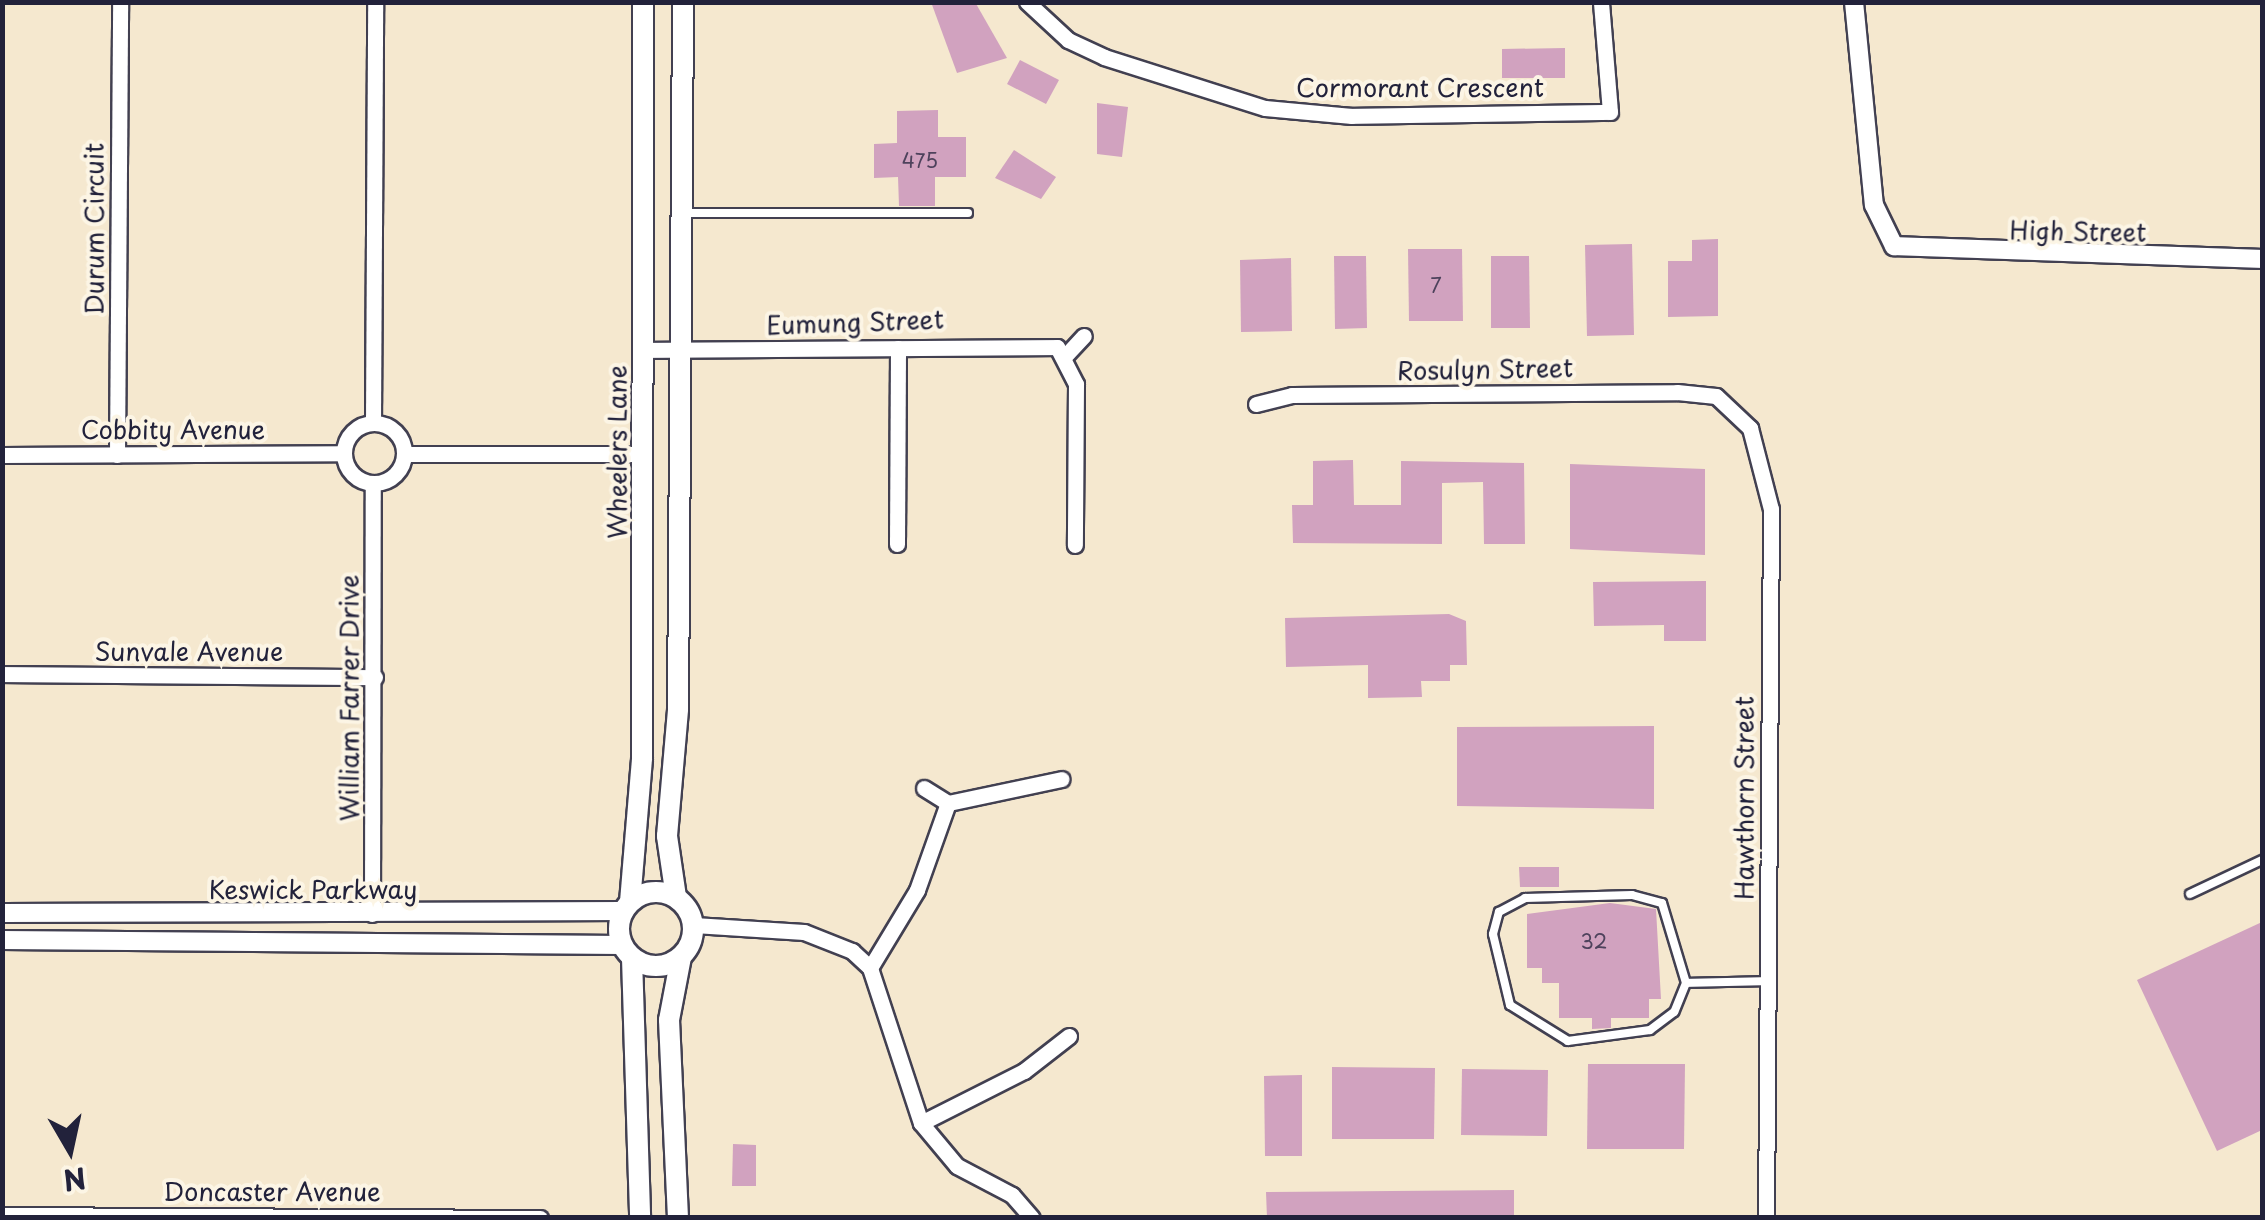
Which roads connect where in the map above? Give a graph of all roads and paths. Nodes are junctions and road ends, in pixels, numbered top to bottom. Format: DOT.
graph roads {
  1 [pos="120,2"];
  2 [pos="376,2"];
  3 [pos="643,2"];
  4 [pos="683,2"];
  5 [pos="1027,2"];
  6 [pos="1600,2"];
  7 [pos="1854,2"];
  8 [pos="968,212"];
  9 [pos="682,213"];
  10 [pos="2262,259"];
  11 [pos="1084,336"];
  12 [pos="898,348"];
  13 [pos="642,350"];
  14 [pos="682,351"];
  15 [pos="1066,354"];
  16 [pos="1716,396"];
  17 [pos="1256,404"];
  18 [pos="374,423"];
  19 [pos="344,453"];
  20 [pos="404,454"];
  21 [pos="643,454"];
  22 [pos="2,455"];
  23 [pos="117,455"];
  24 [pos="373,483"];
  25 [pos="897,544"];
  26 [pos="1075,545"];
  27 [pos="2,674"];
  28 [pos="375,677"];
  29 [pos="1062,779"];
  30 [pos="924,788"];
  31 [pos="948,803"];
  32 [pos="2262,860"];
  33 [pos="2190,894"];
  34 [pos="676,897"];
  35 [pos="626,906"];
  36 [pos="2,913"];
  37 [pos="372,914"];
  38 [pos="694,926"];
  39 [pos="2,940"];
  40 [pos="627,952"];
  41 [pos="681,957"];
  42 [pos="870,968"];
  43 [pos="1768,981"];
  44 [pos="1686,982"];
  45 [pos="1069,1036"];
  46 [pos="920,1124"];
  47 [pos="2,1214"];
  48 [pos="125,1216"];
  49 [pos="381,1217"];
  50 [pos="678,1217"];
  51 [pos="540,1218"];
  52 [pos="640,1218"];
  53 [pos="669,1218"];
  54 [pos="1032,1218"];
  55 [pos="1766,1218"];
  1 -- 23 [label="street, Durum Circuit"];
  2 -- 18 [label="street"];
  3 -- 13 [label="main road, Wheelers Lane"];
  4 -- 9 [label="main road"];
  5 -- 6 [label="street, Cormorant Crescent"];
  7 -- 10 [label="street, High Street"];
  8 -- 9 [label="lane"];
  9 -- 14 [label="main road"];
  11 -- 15 [label="street"];
  12 -- 14 [label="street, Eumung Street"];
  12 -- 15 [label="street, Eumung Street"];
  12 -- 25 [label="street"];
  13 -- 14 [label="street, Eumung Street"];
  13 -- 21 [label="main road, Wheelers Lane"];
  14 -- 34 [label="main road"];
  15 -- 26 [label="street"];
  16 -- 17 [label="street, Rosulyn Street"];
  16 -- 43 [label="street, Hawthorn Street"];
  18 -- 19 [label="street"];
  18 -- 20 [label="street"];
  19 -- 23 [label="street, Cobbity Avenue"];
  19 -- 24 [label="street"];
  20 -- 21 [label="street"];
  20 -- 24 [label="street"];
  21 -- 35 [label="main road, Wheelers Lane"];
  22 -- 23 [label="street, Cobbity Avenue"];
  24 -- 28 [label="street, William Farrer Drive"];
  27 -- 28 [label="street, Sunvale Avenue"];
  28 -- 37 [label="street, William Farrer Drive"];
  29 -- 31 [label="street"];
  30 -- 31 [label="street"];
  31 -- 42 [label="street"];
  32 -- 33 [label="lane"];
  34 -- 35 [label="main road"];
  34 -- 38 [label="main road"];
  35 -- 37 [label="street, Keswick Parkway"];
  35 -- 40 [label="main road"];
  36 -- 37 [label="street, Keswick Parkway"];
  38 -- 41 [label="main road"];
  38 -- 42 [label="street"];
  39 -- 40 [label="street, Keswick Parkway"];
  40 -- 41 [label="main road"];
  40 -- 52 [label="main road"];
  41 -- 50 [label="main road"];
  42 -- 46 [label="street"];
  43 -- 44 [label="lane"];
  43 -- 55 [label="street, Hawthorn Street"];
  44 -- 44 [label="lane"];
  45 -- 46 [label="street"];
  46 -- 54 [label="street"];
  47 -- 48 [label="street, Doncaster Avenue"];
  48 -- 49 [label="street, Doncaster Avenue"];
  49 -- 51 [label="street, Doncaster Avenue"];
  50 -- 53 [label="street"];
}
